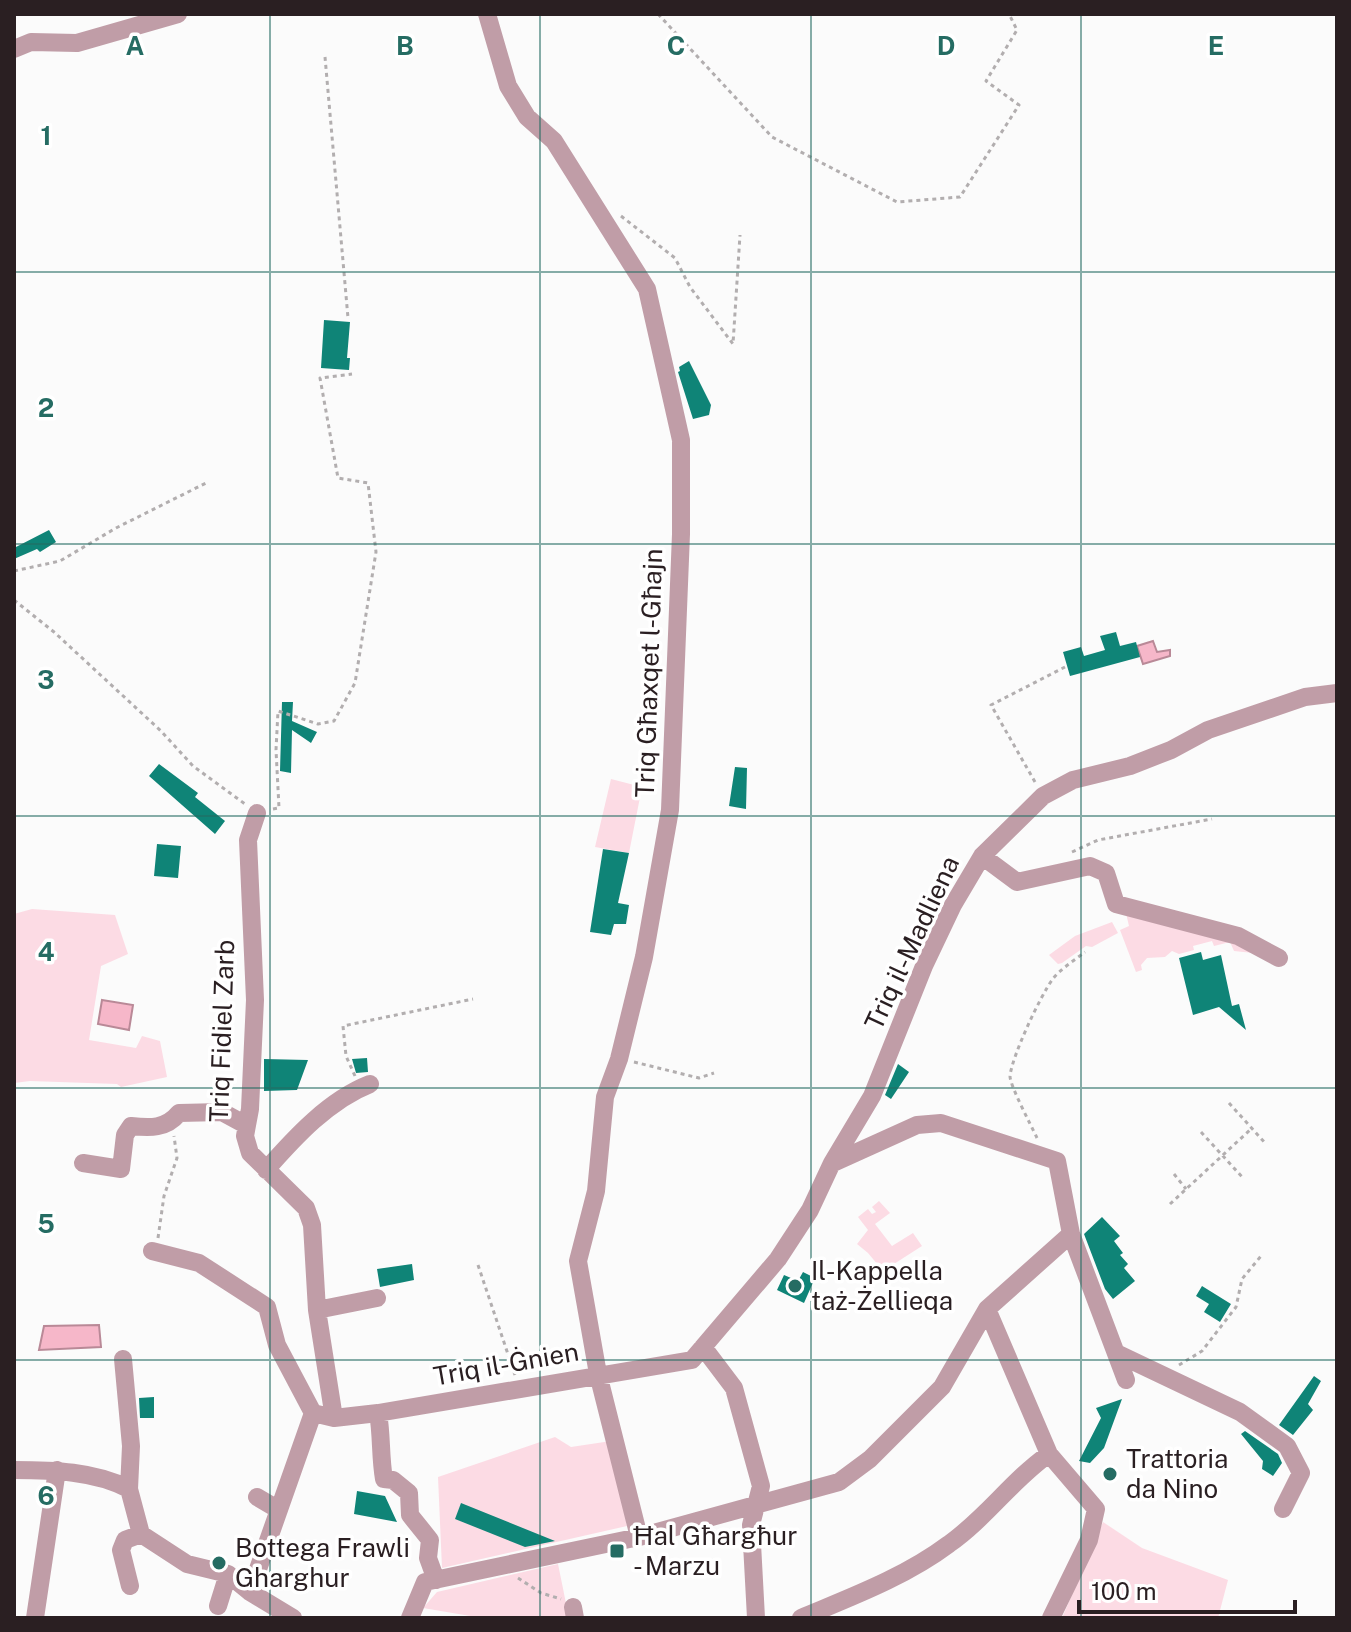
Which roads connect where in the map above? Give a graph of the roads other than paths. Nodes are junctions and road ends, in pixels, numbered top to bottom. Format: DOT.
graph roads {
  1 [pos="178,14"];
  2 [pos="487,14"];
  3 [pos="14,49"];
  4 [pos="1337,693"];
  5 [pos="257,813"];
  6 [pos="982,856"];
  7 [pos="1279,958"];
  8 [pos="365,1086"];
  9 [pos="246,1125"];
  10 [pos="83,1163"];
  11 [pos="832,1163"];
  12 [pos="266,1170"];
  13 [pos="1071,1234"];
  14 [pos="155,1244"];
  15 [pos="377,1298"];
  16 [pos="987,1309"];
  17 [pos="317,1310"];
  18 [pos="703,1347"];
  19 [pos="1116,1353"];
  20 [pos="123,1359"];
  21 [pos="598,1374"];
  22 [pos="1126,1380"];
  23 [pos="313,1413"];
  24 [pos="378,1413"];
  25 [pos="334,1418"];
  26 [pos="1049,1454"];
  27 [pos="14,1470"];
  28 [pos="57,1470"];
  29 [pos="129,1489"];
  30 [pos="257,1497"];
  31 [pos="757,1505"];
  32 [pos="1283,1509"];
  33 [pos="279,1510"];
  34 [pos="141,1534"];
  35 [pos="639,1537"];
  36 [pos="228,1574"];
  37 [pos="436,1580"];
  38 [pos="130,1586"];
  39 [pos="250,1592"];
  40 [pos="218,1606"];
  41 [pos="35,1618"];
  42 [pos="293,1618"];
  43 [pos="410,1618"];
  44 [pos="756,1618"];
  45 [pos="801,1618"];
  46 [pos="1051,1618"];
  1 -- 3 [label="street"];
  2 -- 21 [label="street, Triq Għaxqet l-Għajn"];
  4 -- 6 [label="street, Triq il-Madliena"];
  5 -- 9 [label="street, Triq Fidiel Zarb"];
  6 -- 7 [label="street"];
  6 -- 11 [label="street, Triq il-Madliena"];
  8 -- 12 [label="street"];
  9 -- 10 [label="street"];
  9 -- 12 [label="street, Triq Fidiel Zarb"];
  11 -- 13 [label="street"];
  11 -- 18 [label="street, Triq il-Madliena"];
  12 -- 17 [label="street, Triq Fidiel Zarb"];
  13 -- 16 [label="street"];
  13 -- 19 [label="street"];
  14 -- 23 [label="street"];
  15 -- 17 [label="street"];
  16 -- 26 [label="street"];
  16 -- 31 [label="street"];
  17 -- 25 [label="street, Triq Fidiel Zarb"];
  18 -- 21 [label="street, Triq il-Ġnien"];
  18 -- 31 [label="street"];
  19 -- 22 [label="street"];
  19 -- 32 [label="street"];
  20 -- 29 [label="street"];
  21 -- 24 [label="street, Triq il-Ġnien"];
  21 -- 35 [label="street, Triq Għaxqet l-Għajn"];
  23 -- 25 [label="street, Triq il-Ġnien"];
  23 -- 33 [label="street"];
  24 -- 25 [label="street, Triq il-Ġnien"];
  24 -- 37 [label="street"];
  26 -- 45 [label="street"];
  26 -- 46 [label="street"];
  27 -- 28 [label="street"];
  28 -- 29 [label="street"];
  28 -- 41 [label="street"];
  29 -- 34 [label="street"];
  30 -- 33 [label="street"];
  31 -- 35 [label="street"];
  31 -- 44 [label="street"];
  33 -- 39 [label="street"];
  34 -- 36 [label="street"];
  34 -- 38 [label="street"];
  35 -- 37 [label="street"];
  36 -- 39 [label="street"];
  36 -- 40 [label="street"];
  37 -- 43 [label="street"];
  39 -- 42 [label="street"];
}
